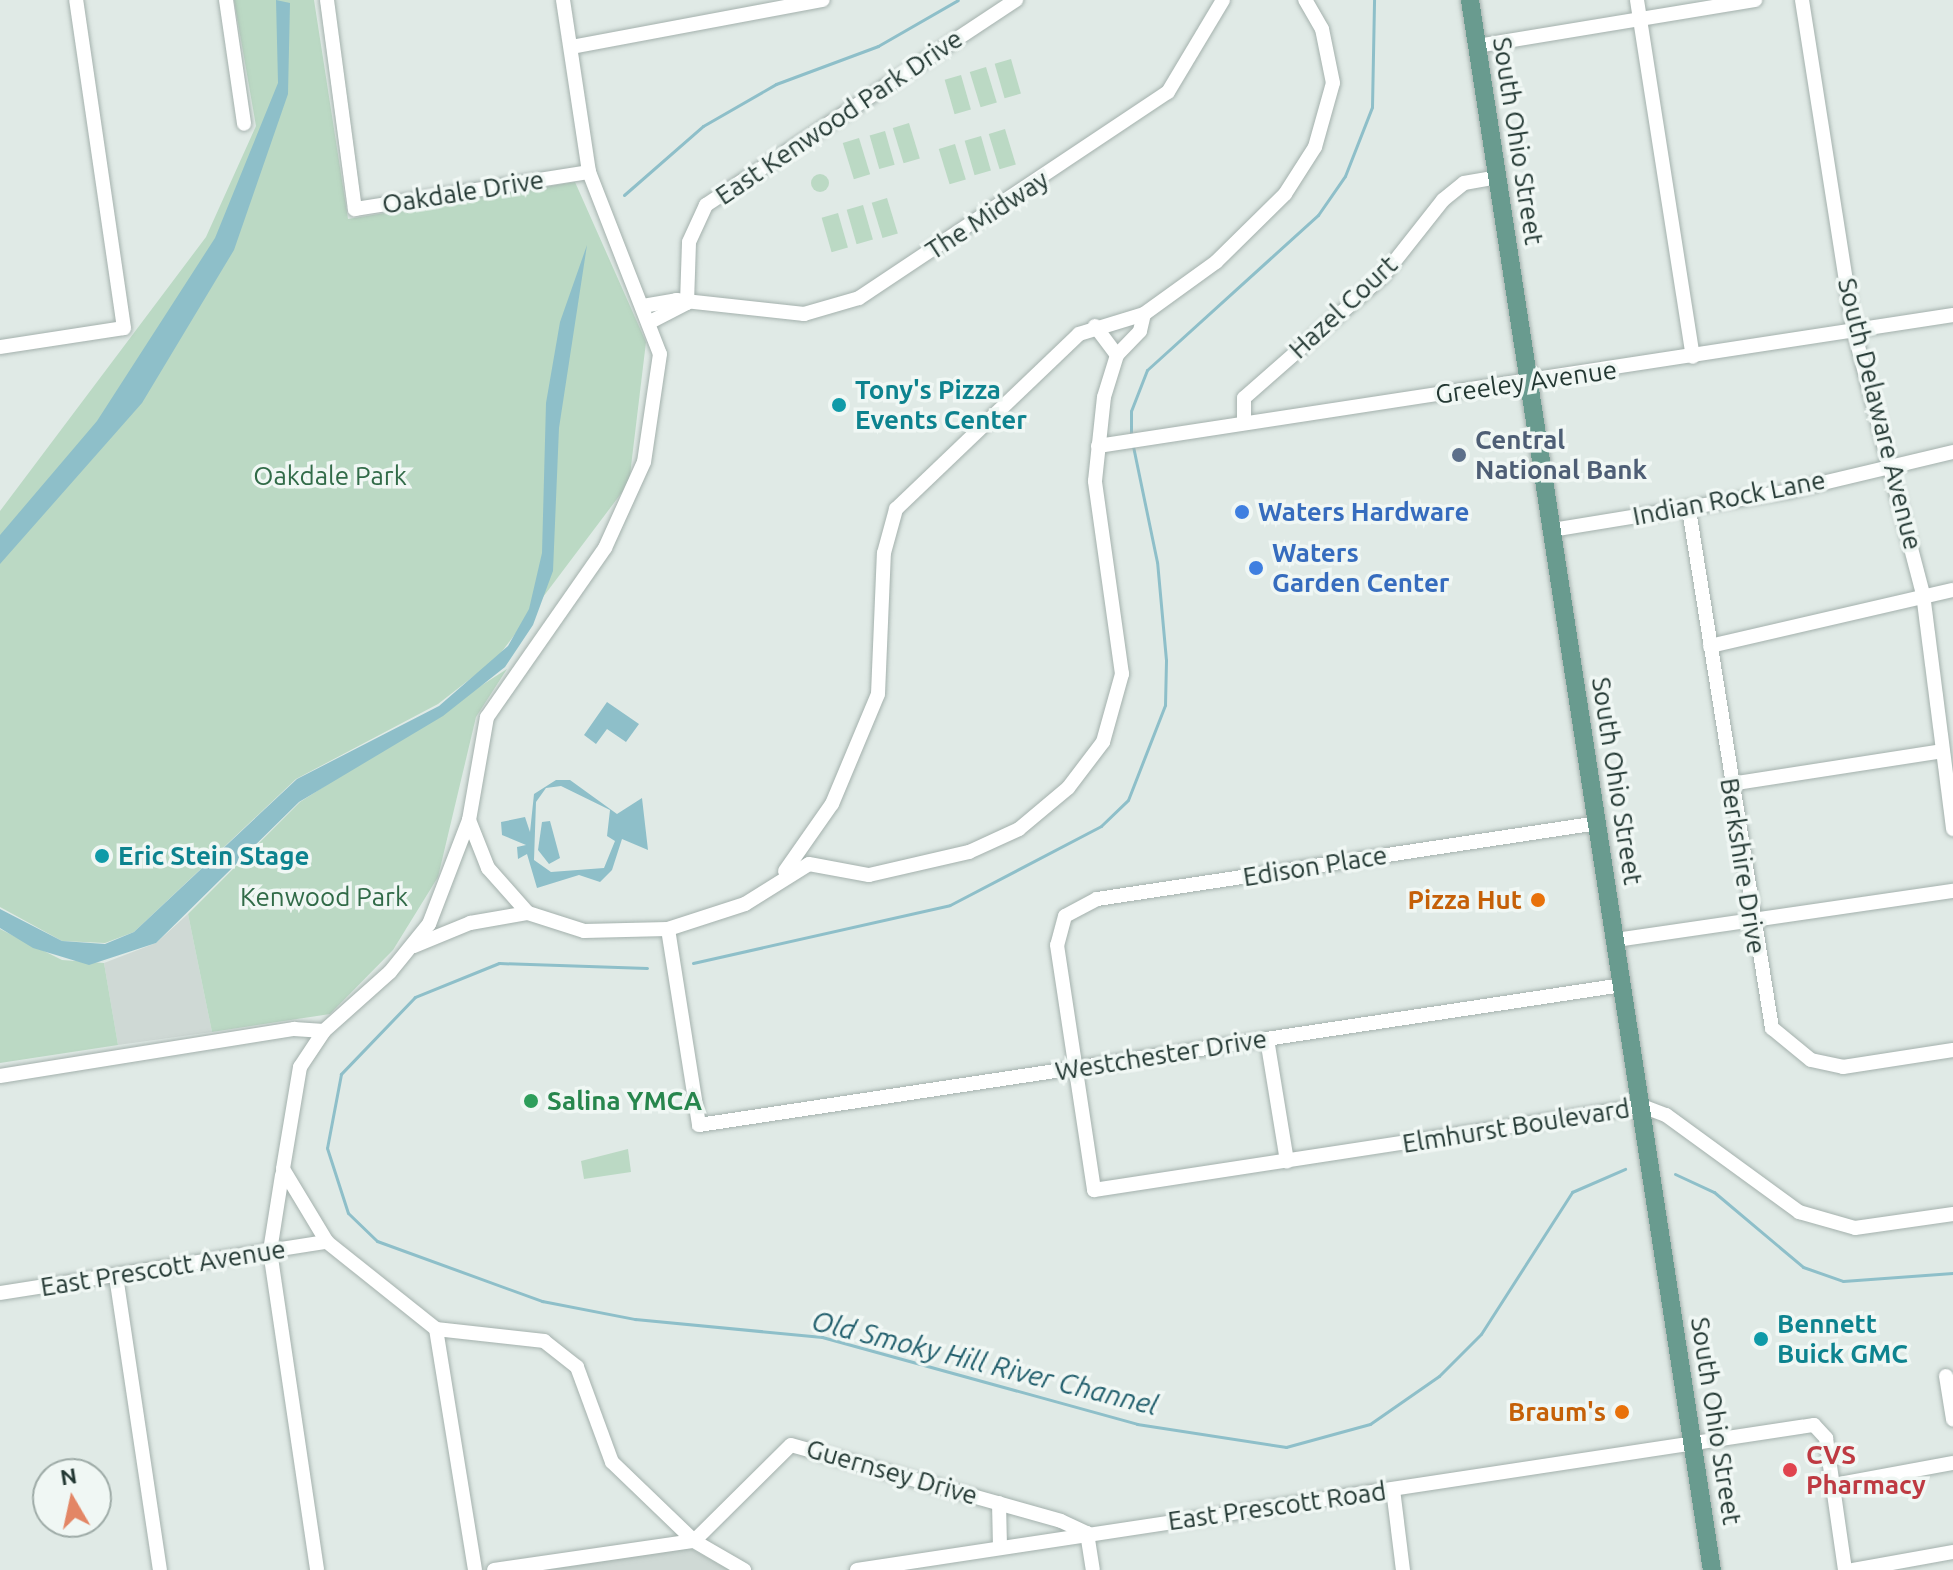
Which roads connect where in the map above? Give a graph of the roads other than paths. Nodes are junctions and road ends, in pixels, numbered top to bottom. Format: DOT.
graph roads {
  1 [pos="76,0"];
  2 [pos="226,0"];
  3 [pos="327,0"];
  4 [pos="563,0"];
  5 [pos="823,0"];
  6 [pos="1016,0"];
  7 [pos="1223,0"];
  8 [pos="1305,0"];
  9 [pos="1470,0"];
  10 [pos="1637,0"];
  11 [pos="1755,0"];
  12 [pos="1802,0"];
  13 [pos="760,7"];
  14 [pos="1640,20"];
  15 [pos="1477,46"];
  16 [pos="571,47"];
  17 [pos="244,124"];
  18 [pos="589,172"];
  19 [pos="1497,177"];
  20 [pos="687,303"];
  21 [pos="643,306"];
  22 [pos="1144,314"];
  23 [pos="1953,315"];
  24 [pos="650,322"];
  25 [pos="1095,326"];
  26 [pos="1854,331"];
  27 [pos="0,347"];
  28 [pos="1117,355"];
  29 [pos="1693,357"];
  30 [pos="1528,382"];
  31 [pos="1244,422"];
  32 [pos="1098,446"];
  33 [pos="1953,452"];
  34 [pos="1891,462"];
  35 [pos="1689,510"];
  36 [pos="1552,530"];
  37 [pos="1953,590"];
  38 [pos="1923,594"];
  39 [pos="1710,646"];
  40 [pos="1942,751"];
  41 [pos="1730,784"];
  42 [pos="469,820"];
  43 [pos="1598,823"];
  44 [pos="1953,829"];
  45 [pos="806,842"];
  46 [pos="824,863"];
  47 [pos="781,876"];
  48 [pos="1953,891"];
  49 [pos="528,913"];
  50 [pos="1751,922"];
  51 [pos="668,929"];
  52 [pos="1616,940"];
  53 [pos="414,946"];
  54 [pos="1623,985"];
  55 [pos="324,1031"];
  56 [pos="1267,1039"];
  57 [pos="1953,1050"];
  58 [pos="1075,1068"];
  59 [pos="0,1076"];
  60 [pos="1642,1106"];
  61 [pos="1287,1161"];
  62 [pos="283,1169"];
  63 [pos="1953,1214"];
  64 [pos="327,1242"];
  65 [pos="270,1251"];
  66 [pos="116,1276"];
  67 [pos="0,1293"];
  68 [pos="436,1329"];
  69 [pos="1946,1376"];
  70 [pos="1953,1419"];
  71 [pos="1693,1444"];
  72 [pos="1953,1463"];
  73 [pos="1833,1485"];
  74 [pos="1393,1489"];
  75 [pos="999,1503"];
  76 [pos="1087,1533"];
  77 [pos="694,1541"];
  78 [pos="1000,1547"];
  79 [pos="1953,1552"];
  80 [pos="160,1570"];
  81 [pos="317,1570"];
  82 [pos="475,1570"];
  83 [pos="494,1570"];
  84 [pos="744,1570"];
  85 [pos="860,1570"];
  86 [pos="1093,1570"];
  87 [pos="1403,1570"];
  88 [pos="1712,1570"];
  89 [pos="1845,1570"];
  90 [pos="1853,1570"];
  1 -- 27 [label="street"];
  2 -- 17 [label="street"];
  3 -- 18 [label="street, Oakdale Drive"];
  4 -- 16 [label="street"];
  5 -- 13 [label="street"];
  6 -- 20 [label="street, East Kenwood Park Drive"];
  7 -- 20 [label="street, The Midway"];
  8 -- 22 [label="street"];
  9 -- 15 [label="main road, South Ohio Street"];
  10 -- 14 [label="street"];
  11 -- 14 [label="street"];
  12 -- 26 [label="street, South Delaware Avenue"];
  13 -- 16 [label="street"];
  14 -- 15 [label="street"];
  14 -- 29 [label="street"];
  15 -- 19 [label="main road, South Ohio Street"];
  16 -- 18 [label="street"];
  18 -- 21 [label="street"];
  19 -- 30 [label="main road, South Ohio Street"];
  19 -- 31 [label="street, Hazel Court"];
  20 -- 21 [label="street, The Midway"];
  20 -- 24 [label="street"];
  21 -- 24 [label="street"];
  22 -- 25 [label="street"];
  22 -- 28 [label="street"];
  23 -- 26 [label="street, Greeley Avenue"];
  24 -- 42 [label="street"];
  25 -- 28 [label="street"];
  25 -- 45 [label="street"];
  26 -- 29 [label="street, Greeley Avenue"];
  26 -- 34 [label="street, South Delaware Avenue"];
  28 -- 32 [label="street"];
  29 -- 30 [label="street, Greeley Avenue"];
  30 -- 31 [label="street, Greeley Avenue"];
  30 -- 36 [label="main road, South Ohio Street"];
  31 -- 32 [label="street, Greeley Avenue"];
  32 -- 46 [label="street"];
  33 -- 34 [label="street, Indian Rock Lane"];
  34 -- 35 [label="street, Indian Rock Lane"];
  34 -- 38 [label="street, South Delaware Avenue"];
  35 -- 36 [label="street, Indian Rock Lane"];
  35 -- 39 [label="street, Berkshire Drive"];
  36 -- 43 [label="main road, South Ohio Street"];
  37 -- 38 [label="street"];
  38 -- 39 [label="street"];
  38 -- 40 [label="street, South Delaware Avenue"];
  39 -- 41 [label="street, Berkshire Drive"];
  40 -- 41 [label="street"];
  40 -- 44 [label="street, South Delaware Avenue"];
  41 -- 50 [label="street, Berkshire Drive"];
  42 -- 49 [label="street"];
  42 -- 53 [label="street"];
  43 -- 52 [label="main road, South Ohio Street"];
  43 -- 58 [label="street, Edison Place"];
  45 -- 46 [label="street"];
  45 -- 47 [label="street"];
  46 -- 47 [label="street"];
  47 -- 51 [label="street"];
  48 -- 50 [label="street"];
  49 -- 51 [label="street"];
  49 -- 53 [label="street"];
  50 -- 52 [label="street"];
  50 -- 57 [label="street, Berkshire Drive"];
  51 -- 58 [label="street, Westchester Drive"];
  52 -- 54 [label="main road, South Ohio Street"];
  53 -- 55 [label="street"];
  54 -- 56 [label="street, Westchester Drive"];
  54 -- 60 [label="main road, South Ohio Street"];
  55 -- 59 [label="street"];
  55 -- 62 [label="street"];
  56 -- 58 [label="street, Westchester Drive"];
  56 -- 61 [label="street"];
  58 -- 61 [label="street, Elmhurst Boulevard"];
  60 -- 61 [label="street, Elmhurst Boulevard"];
  60 -- 63 [label="street, Elmhurst Boulevard"];
  60 -- 71 [label="main road, South Ohio Street"];
  62 -- 64 [label="street"];
  62 -- 65 [label="street"];
  64 -- 65 [label="street, East Prescott Avenue"];
  64 -- 68 [label="street"];
  65 -- 66 [label="street, East Prescott Avenue"];
  65 -- 81 [label="street"];
  66 -- 67 [label="street, East Prescott Avenue"];
  66 -- 80 [label="street"];
  68 -- 77 [label="street"];
  68 -- 82 [label="street"];
  69 -- 70 [label="street"];
  71 -- 73 [label="street, East Prescott Road"];
  71 -- 74 [label="street, East Prescott Road"];
  71 -- 88 [label="main road, South Ohio Street"];
  72 -- 73 [label="street"];
  73 -- 89 [label="street"];
  74 -- 76 [label="street, East Prescott Road"];
  74 -- 87 [label="street"];
  75 -- 76 [label="street, Guernsey Drive"];
  75 -- 77 [label="street, Guernsey Drive"];
  75 -- 78 [label="street"];
  76 -- 78 [label="street, East Prescott Road"];
  76 -- 86 [label="street"];
  77 -- 83 [label="street"];
  77 -- 84 [label="street"];
  78 -- 85 [label="street, East Prescott Road"];
  79 -- 90 [label="street"];
}
